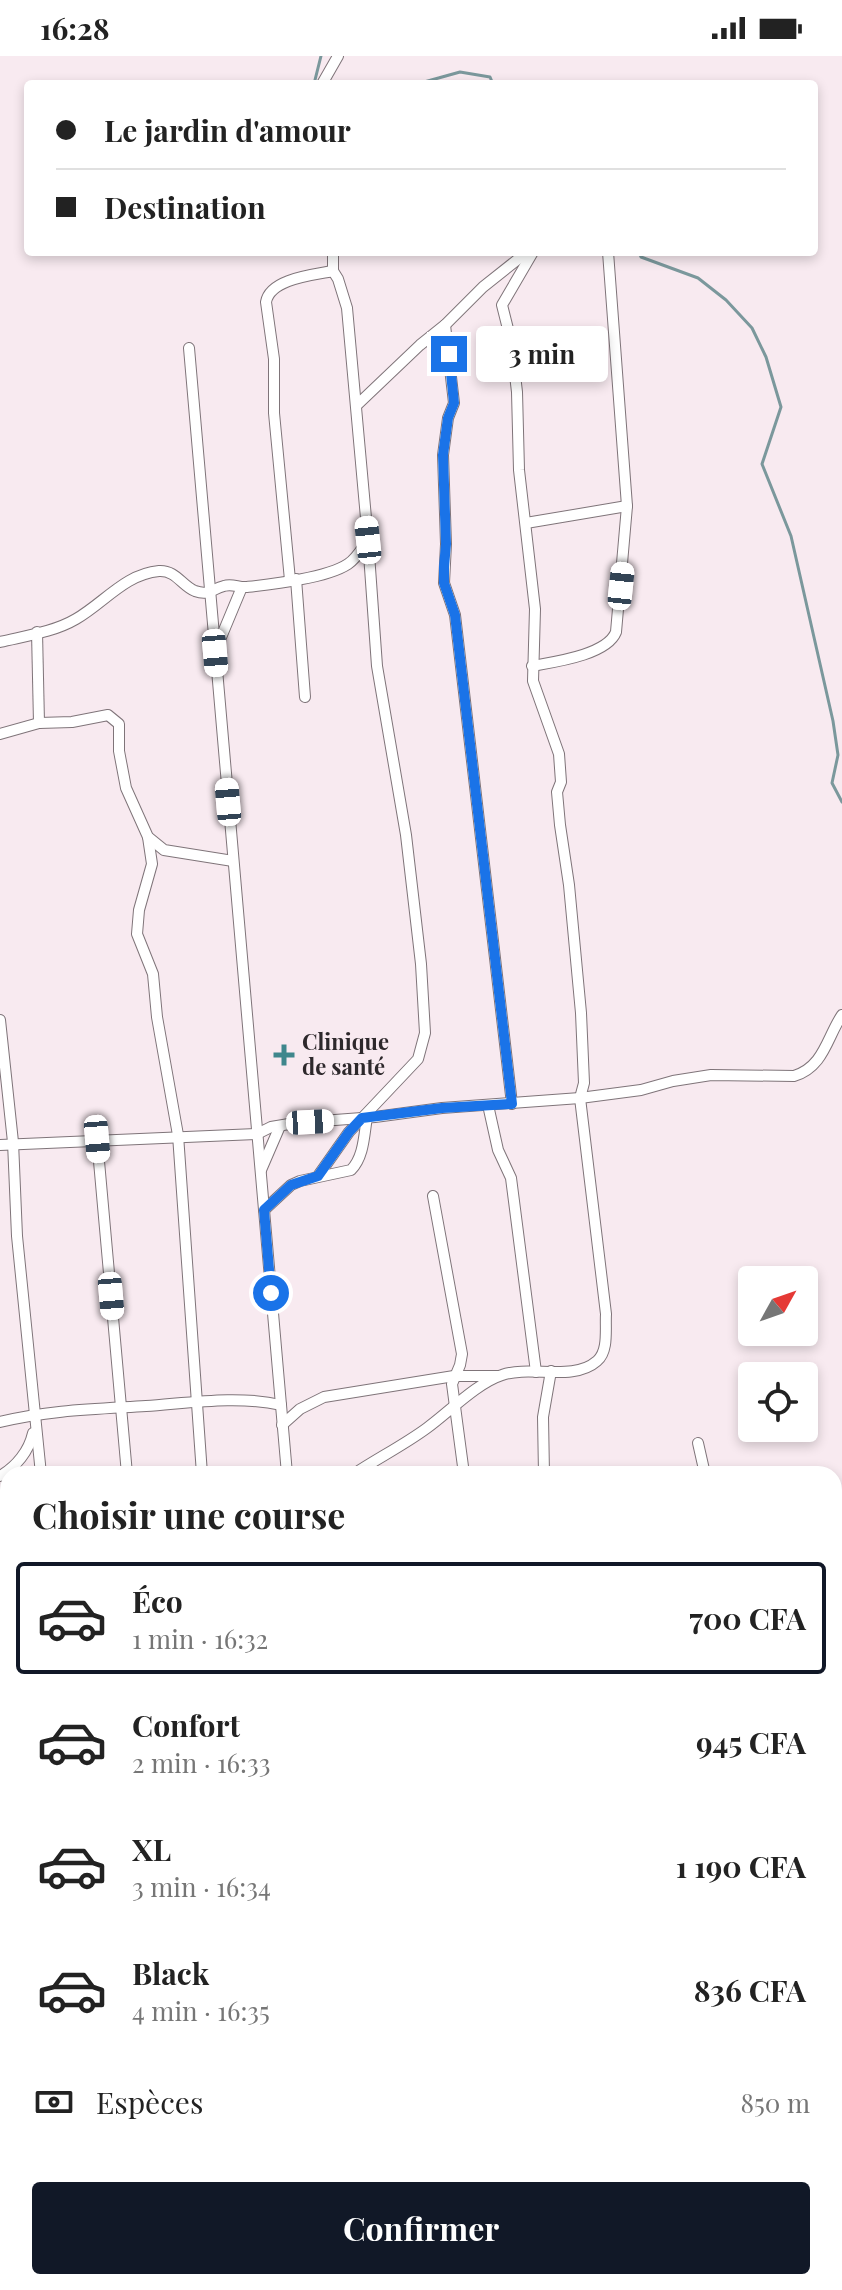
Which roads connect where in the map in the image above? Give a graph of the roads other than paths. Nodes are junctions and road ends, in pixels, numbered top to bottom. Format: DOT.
graph roads {
  1 [pos="338,56"];
  2 [pos="324,80"];
  3 [pos="333,256"];
  4 [pos="525,256"];
  5 [pos="528,256"];
  6 [pos="608,256"];
  7 [pos="333,271"];
  8 [pos="445,325"];
  9 [pos="189,348"];
  10 [pos="357,405"];
  11 [pos="627,506"];
  12 [pos="526,523"];
  13 [pos="368,540"];
  14 [pos="293,580"];
  15 [pos="242,587"];
  16 [pos="210,594"];
  17 [pos="37,632"];
  18 [pos="0,642"];
  19 [pos="215,653"];
  20 [pos="532,666"];
  21 [pos="305,697"];
  22 [pos="39,723"];
  23 [pos="0,734"];
  24 [pos="148,837"];
  25 [pos="233,861"];
  26 [pos="842,1015"];
  27 [pos="0,1020"];
  28 [pos="580,1098"];
  29 [pos="512,1104"];
  30 [pos="488,1105"];
  31 [pos="365,1118"];
  32 [pos="280,1126"];
  33 [pos="257,1134"];
  34 [pos="178,1135"];
  35 [pos="97,1139"];
  36 [pos="13,1142"];
  37 [pos="0,1145"];
  38 [pos="260,1172"];
  39 [pos="318,1176"];
  40 [pos="433,1196"];
  41 [pos="264,1210"];
  42 [pos="551,1371"];
  43 [pos="536,1372"];
  44 [pos="454,1376"];
  45 [pos="499,1376"];
  46 [pos="196,1403"];
  47 [pos="281,1405"];
  48 [pos="121,1408"];
  49 [pos="454,1409"];
  50 [pos="35,1418"];
  51 [pos="0,1422"];
  52 [pos="282,1425"];
  53 [pos="698,1443"];
  54 [pos="14,1466"];
  55 [pos="40,1466"];
  56 [pos="126,1466"];
  57 [pos="201,1466"];
  58 [pos="286,1466"];
  59 [pos="366,1466"];
  60 [pos="463,1466"];
  61 [pos="544,1466"];
  62 [pos="703,1466"];
  1 -- 2 [label="street"];
  3 -- 7 [label="street"];
  4 -- 8 [label="street"];
  5 -- 12 [label="street"];
  6 -- 11 [label="street"];
  7 -- 10 [label="street"];
  7 -- 14 [label="street"];
  8 -- 10 [label="street"];
  8 -- 29 [label="street"];
  9 -- 16 [label="street"];
  10 -- 13 [label="street"];
  11 -- 12 [label="street"];
  11 -- 20 [label="street"];
  12 -- 20 [label="street"];
  13 -- 14 [label="street"];
  13 -- 31 [label="street"];
  14 -- 15 [label="street"];
  14 -- 21 [label="street"];
  15 -- 16 [label="street"];
  15 -- 19 [label="street"];
  16 -- 17 [label="street"];
  16 -- 19 [label="street"];
  17 -- 18 [label="street"];
  17 -- 22 [label="street"];
  19 -- 25 [label="street"];
  20 -- 28 [label="street"];
  22 -- 23 [label="street"];
  22 -- 24 [label="street"];
  24 -- 25 [label="street"];
  24 -- 34 [label="street"];
  25 -- 33 [label="street"];
  26 -- 28 [label="street"];
  27 -- 36 [label="street"];
  28 -- 29 [label="street"];
  28 -- 42 [label="street"];
  29 -- 30 [label="street"];
  30 -- 31 [label="street"];
  30 -- 43 [label="street"];
  31 -- 32 [label="street"];
  31 -- 39 [label="street"];
  31 -- 39 [label="street"];
  32 -- 33 [label="street"];
  32 -- 38 [label="street"];
  33 -- 34 [label="street"];
  33 -- 38 [label="street"];
  34 -- 35 [label="street"];
  34 -- 46 [label="street"];
  35 -- 36 [label="street"];
  35 -- 48 [label="street"];
  36 -- 37 [label="street"];
  36 -- 50 [label="street"];
  38 -- 41 [label="street"];
  39 -- 41 [label="street"];
  40 -- 44 [label="street"];
  41 -- 47 [label="street"];
  42 -- 43 [label="street"];
  42 -- 61 [label="street"];
  43 -- 45 [label="street"];
  44 -- 45 [label="street"];
  44 -- 49 [label="street"];
  44 -- 52 [label="street"];
  45 -- 49 [label="street"];
  46 -- 47 [label="street"];
  46 -- 48 [label="street"];
  46 -- 57 [label="street"];
  47 -- 52 [label="street"];
  48 -- 50 [label="street"];
  48 -- 56 [label="street"];
  49 -- 59 [label="street"];
  49 -- 60 [label="street"];
  50 -- 51 [label="street"];
  50 -- 54 [label="street"];
  50 -- 55 [label="street"];
  52 -- 58 [label="street"];
  53 -- 62 [label="street"];
}
